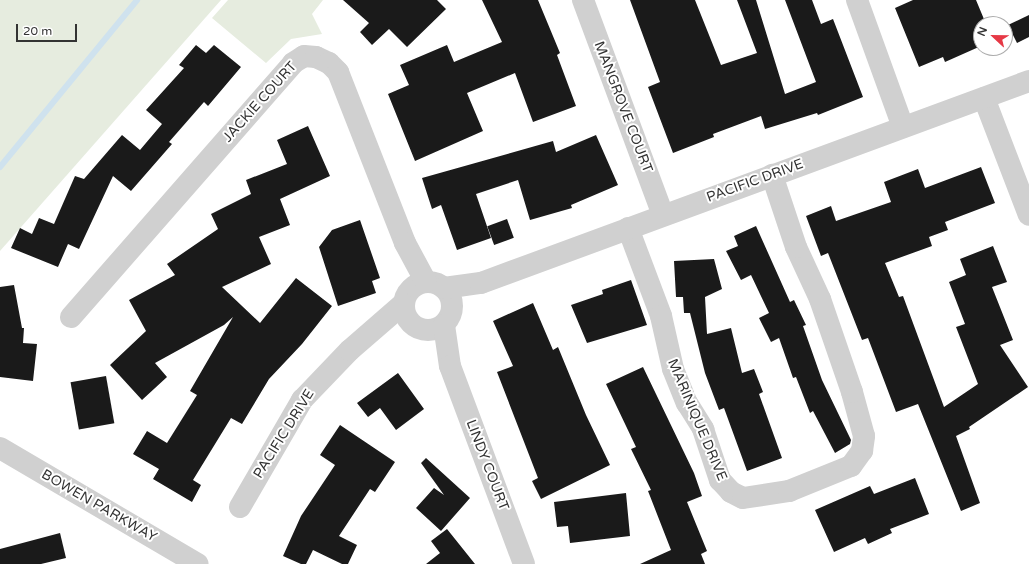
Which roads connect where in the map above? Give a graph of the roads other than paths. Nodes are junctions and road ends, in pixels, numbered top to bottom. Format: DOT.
graph roads {
  1 [pos="582,0"];
  2 [pos="857,0"];
  3 [pos="1029,80"];
  4 [pos="984,98"];
  5 [pos="902,127"];
  6 [pos="772,175"];
  7 [pos="663,215"];
  8 [pos="1029,215"];
  9 [pos="628,228"];
  10 [pos="427,306"];
  11 [pos="71,316"];
  12 [pos="0,448"];
  13 [pos="240,507"];
  14 [pos="198,564"];
  15 [pos="524,564"];
  1 -- 7 [label="street, MANGROVE COURT"];
  2 -- 5 [label="street"];
  3 -- 4 [label="street, PACIFIC DRIVE"];
  4 -- 5 [label="street, PACIFIC DRIVE"];
  4 -- 8 [label="street"];
  5 -- 6 [label="street, PACIFIC DRIVE"];
  6 -- 7 [label="street, PACIFIC DRIVE"];
  6 -- 9 [label="street, MARINIQUE DRIVE"];
  7 -- 9 [label="street, PACIFIC DRIVE"];
  9 -- 10 [label="street, PACIFIC DRIVE"];
  10 -- 11 [label="street, JACKIE COURT"];
  10 -- 13 [label="street, PACIFIC DRIVE"];
  10 -- 15 [label="street, LINDY COURT"];
  12 -- 14 [label="street, BOWEN PARKWAY"];
}
